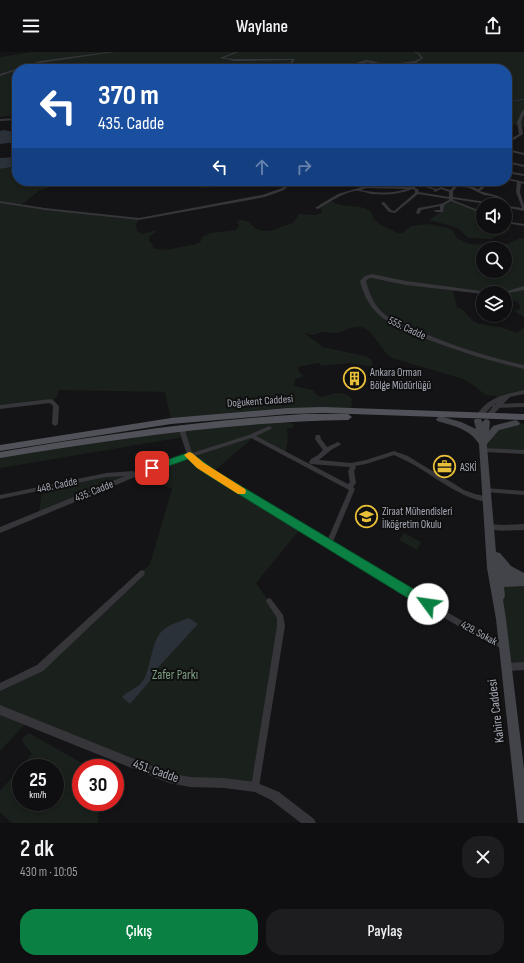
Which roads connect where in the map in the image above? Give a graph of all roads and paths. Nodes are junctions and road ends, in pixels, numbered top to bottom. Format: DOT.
graph roads {
  1 [pos="113,52"];
  2 [pos="237,52"];
  3 [pos="415,52"];
  4 [pos="417,62"];
  5 [pos="34,64"];
  6 [pos="291,64"];
  7 [pos="361,64"];
  8 [pos="378,64"];
  9 [pos="395,64"];
  10 [pos="413,64"];
  11 [pos="12,71"];
  12 [pos="0,75"];
  13 [pos="524,111"];
  14 [pos="12,119"];
  15 [pos="0,120"];
  16 [pos="512,140"];
  17 [pos="512,151"];
  18 [pos="524,154"];
  19 [pos="512,163"];
  20 [pos="524,166"];
  21 [pos="512,173"];
  22 [pos="524,175"];
  23 [pos="512,180"];
  24 [pos="519,182"];
  25 [pos="524,183"];
  26 [pos="286,186"];
  27 [pos="366,186"];
  28 [pos="406,186"];
  29 [pos="427,186"];
  30 [pos="457,186"];
  31 [pos="469,186"];
  32 [pos="483,186"];
  33 [pos="358,188"];
  34 [pos="411,188"];
  35 [pos="436,189"];
  36 [pos="479,190"];
  37 [pos="452,191"];
  38 [pos="417,193"];
  39 [pos="483,194"];
  40 [pos="434,195"];
  41 [pos="485,198"];
  42 [pos="500,198"];
  43 [pos="451,199"];
  44 [pos="0,202"];
  45 [pos="476,202"];
  46 [pos="383,203"];
  47 [pos="442,205"];
  48 [pos="512,207"];
  49 [pos="317,208"];
  50 [pos="476,210"];
  51 [pos="524,210"];
  52 [pos="436,211"];
  53 [pos="418,213"];
  54 [pos="512,223"];
  55 [pos="524,224"];
  56 [pos="524,288"];
  57 [pos="512,291"];
  58 [pos="476,292"];
  59 [pos="524,367"];
  60 [pos="524,392"];
  61 [pos="524,405"];
  62 [pos="493,406"];
  63 [pos="0,407"];
  64 [pos="507,417"];
  65 [pos="524,417"];
  66 [pos="440,419"];
  67 [pos="483,419"];
  68 [pos="520,423"];
  69 [pos="55,424"];
  70 [pos="181,427"];
  71 [pos="269,428"];
  72 [pos="251,436"];
  73 [pos="318,436"];
  74 [pos="338,444"];
  75 [pos="483,445"];
  76 [pos="0,448"];
  77 [pos="326,448"];
  78 [pos="524,452"];
  79 [pos="0,454"];
  80 [pos="190,455"];
  81 [pos="312,462"];
  82 [pos="322,462"];
  83 [pos="303,463"];
  84 [pos="351,465"];
  85 [pos="138,473"];
  86 [pos="326,475"];
  87 [pos="348,487"];
  88 [pos="524,493"];
  89 [pos="486,494"];
  90 [pos="0,497"];
  91 [pos="490,527"];
  92 [pos="524,527"];
  93 [pos="0,530"];
  94 [pos="491,540"];
  95 [pos="328,545"];
  96 [pos="495,553"];
  97 [pos="142,572"];
  98 [pos="524,578"];
  99 [pos="496,579"];
  100 [pos="524,582"];
  101 [pos="269,601"];
  102 [pos="503,645"];
  103 [pos="524,666"];
  104 [pos="505,667"];
  105 [pos="0,687"];
  106 [pos="0,710"];
  107 [pos="521,770"];
  108 [pos="255,787"];
  109 [pos="310,823"];
  110 [pos="524,823"];
  1 -- 5 [label="street"];
  2 -- 6 [label="street"];
  3 -- 4 [label="street"];
  4 -- 9 [label="street"];
  4 -- 10 [label="street"];
  7 -- 8 [label="street"];
  11 -- 12 [label="street"];
  13 -- 16 [label="street"];
  14 -- 15 [label="street"];
  17 -- 18 [label="street"];
  19 -- 20 [label="street"];
  21 -- 22 [label="street"];
  23 -- 24 [label="street"];
  24 -- 25 [label="street"];
  24 -- 51 [label="street"];
  26 -- 44 [label="street"];
  27 -- 33 [label="street"];
  27 -- 34 [label="street"];
  28 -- 34 [label="street"];
  29 -- 35 [label="street"];
  30 -- 37 [label="street"];
  31 -- 36 [label="street"];
  32 -- 36 [label="street"];
  33 -- 34 [label="street"];
  33 -- 49 [label="street"];
  34 -- 38 [label="street"];
  35 -- 37 [label="street"];
  35 -- 40 [label="street"];
  36 -- 39 [label="street"];
  37 -- 43 [label="street"];
  38 -- 40 [label="street"];
  38 -- 46 [label="street"];
  39 -- 41 [label="street"];
  39 -- 42 [label="street"];
  40 -- 43 [label="street"];
  43 -- 45 [label="street"];
  43 -- 47 [label="street"];
  43 -- 50 [label="street"];
  47 -- 52 [label="street"];
  47 -- 53 [label="street"];
  48 -- 51 [label="street"];
  54 -- 55 [label="street"];
  56 -- 57 [label="street"];
  58 -- 59 [label="street, 555. Cadde"];
  60 -- 62 [label="street"];
  61 -- 62 [label="street"];
  62 -- 64 [label="street"];
  62 -- 67 [label="street"];
  63 -- 69 [label="street"];
  64 -- 65 [label="main road, Doğukent Caddesi"];
  64 -- 67 [label="main road, Doğukent Caddesi"];
  66 -- 67 [label="main road, Doğukent Caddesi"];
  66 -- 70 [label="main road, Doğukent Caddesi"];
  66 -- 75 [label="main road"];
  67 -- 68 [label="main road, Doğukent Caddesi"];
  67 -- 75 [label="main road, Kahire Caddesi"];
  67 -- 76 [label="main road, Doğukent Caddesi"];
  68 -- 75 [label="main road"];
  70 -- 79 [label="main road, Doğukent Caddesi"];
  70 -- 80 [label="street"];
  71 -- 72 [label="street, 435. Cadde"];
  72 -- 80 [label="street, 435. Cadde"];
  72 -- 83 [label="street"];
  73 -- 77 [label="street"];
  74 -- 77 [label="street"];
  75 -- 78 [label="street"];
  75 -- 89 [label="main road, Kahire Caddesi"];
  77 -- 81 [label="street"];
  80 -- 85 [label="street, 435. Cadde"];
  80 -- 95 [label="street, 429. Sokak"];
  81 -- 82 [label="street"];
  81 -- 83 [label="street"];
  82 -- 84 [label="street"];
  82 -- 86 [label="street"];
  83 -- 86 [label="street"];
  84 -- 87 [label="street"];
  84 -- 89 [label="street"];
  85 -- 90 [label="street, 448. Cadde"];
  85 -- 93 [label="street, 435. Cadde"];
  86 -- 87 [label="street"];
  87 -- 95 [label="street"];
  88 -- 89 [label="street"];
  89 -- 91 [label="main road, Kahire Caddesi"];
  91 -- 92 [label="street"];
  91 -- 94 [label="main road, Kahire Caddesi"];
  94 -- 96 [label="main road, Kahire Caddesi"];
  94 -- 99 [label="main road, Kahire Caddesi"];
  95 -- 102 [label="street, 429. Sokak"];
  96 -- 98 [label="main road"];
  96 -- 99 [label="main road, Kahire Caddesi"];
  97 -- 105 [label="street"];
  98 -- 99 [label="main road"];
  99 -- 100 [label="main road"];
  99 -- 102 [label="main road, Kahire Caddesi"];
  101 -- 108 [label="street"];
  102 -- 104 [label="main road, Kahire Caddesi"];
  103 -- 104 [label="street"];
  104 -- 107 [label="main road, Kahire Caddesi"];
  106 -- 108 [label="street, 451. Cadde"];
  107 -- 110 [label="main road, Kahire Caddesi"];
  108 -- 109 [label="street, 451. Cadde"];
}
